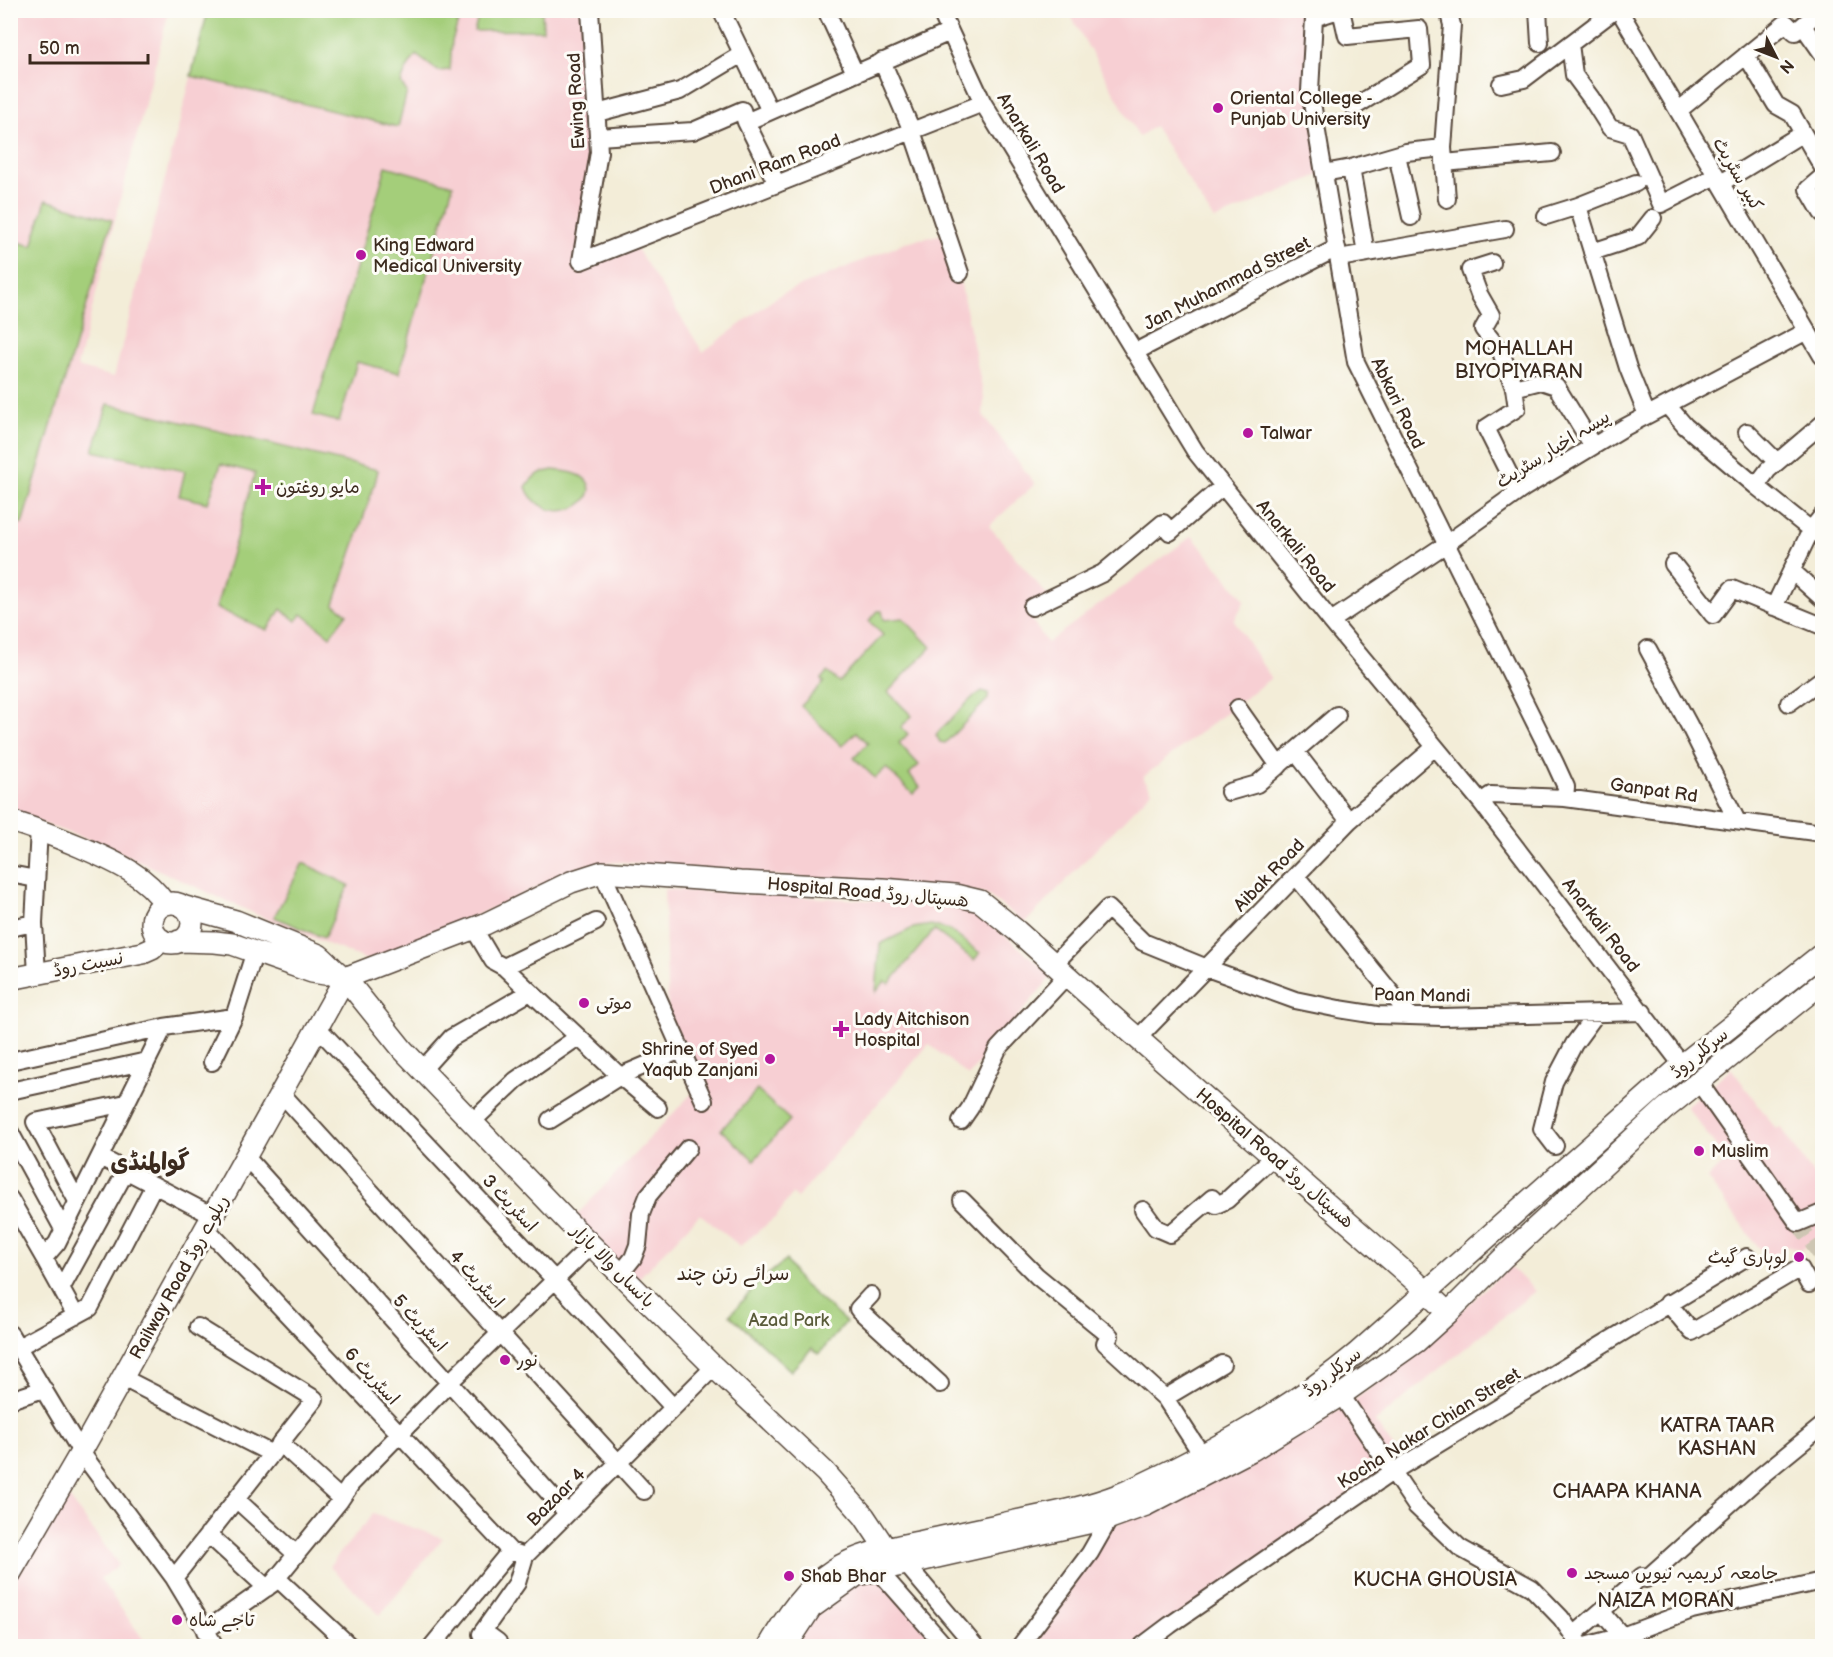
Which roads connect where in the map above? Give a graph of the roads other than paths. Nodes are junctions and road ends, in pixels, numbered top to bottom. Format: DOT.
graph roads {
  1 [pos="590,10"];
  2 [pos="721,10"];
  3 [pos="826,10"];
  4 [pos="940,10"];
  5 [pos="1340,10"];
  6 [pos="1448,10"];
  7 [pos="1538,10"];
  8 [pos="1617,10"];
  9 [pos="1821,10"];
  10 [pos="1803,26"];
  11 [pos="950,32"];
  12 [pos="1540,43"];
  13 [pos="1570,44"];
  14 [pos="1822,53"];
  15 [pos="742,54"];
  16 [pos="1746,55"];
  17 [pos="882,62"];
  18 [pos="855,73"];
  19 [pos="1501,84"];
  20 [pos="983,103"];
  21 [pos="1354,107"];
  22 [pos="770,111"];
  23 [pos="1678,111"];
  24 [pos="597,113"];
  25 [pos="746,122"];
  26 [pos="912,131"];
  27 [pos="1803,132"];
  28 [pos="598,137"];
  29 [pos="1552,153"];
  30 [pos="1397,155"];
  31 [pos="1444,156"];
  32 [pos="1822,166"];
  33 [pos="1351,168"];
  34 [pos="1324,172"];
  35 [pos="1822,177"];
  36 [pos="1718,179"];
  37 [pos="1636,183"];
  38 [pos="777,184"];
  39 [pos="1447,199"];
  40 [pos="1578,206"];
  41 [pos="1822,213"];
  42 [pos="1546,216"];
  43 [pos="1411,217"];
  44 [pos="1653,218"];
  45 [pos="1505,229"];
  46 [pos="1592,252"];
  47 [pos="1338,253"];
  48 [pos="1366,253"];
  49 [pos="581,261"];
  50 [pos="1492,262"];
  51 [pos="960,273"];
  52 [pos="1807,331"];
  53 [pos="1135,352"];
  54 [pos="1822,356"];
  55 [pos="1514,388"];
  56 [pos="1667,405"];
  57 [pos="1647,415"];
  58 [pos="1822,424"];
  59 [pos="1747,432"];
  60 [pos="1593,447"];
  61 [pos="1777,462"];
  62 [pos="1223,486"];
  63 [pos="1755,486"];
  64 [pos="1518,492"];
  65 [pos="1822,516"];
  66 [pos="1811,530"];
  67 [pos="1446,544"];
  68 [pos="1673,564"];
  69 [pos="1792,571"];
  70 [pos="1822,598"];
  71 [pos="1032,607"];
  72 [pos="1774,607"];
  73 [pos="1331,621"];
  74 [pos="1822,627"];
  75 [pos="1648,649"];
  76 [pos="1822,680"];
  77 [pos="1789,703"];
  78 [pos="1238,708"];
  79 [pos="1338,715"];
  80 [pos="1435,747"];
  81 [pos="1295,752"];
  82 [pos="1279,766"];
  83 [pos="1229,792"];
  84 [pos="1565,798"];
  85 [pos="1481,802"];
  86 [pos="10,821"];
  87 [pos="1349,821"];
  88 [pos="1737,821"];
  89 [pos="39,829"];
  90 [pos="1822,833"];
  91 [pos="602,872"];
  92 [pos="10,874"];
  93 [pos="1296,876"];
  94 [pos="36,879"];
  95 [pos="173,905"];
  96 [pos="596,922"];
  97 [pos="34,923"];
  98 [pos="10,928"];
  99 [pos="474,929"];
  100 [pos="171,941"];
  101 [pos="255,951"];
  102 [pos="1822,954"];
  103 [pos="504,967"];
  104 [pos="1207,968"];
  105 [pos="1060,969"];
  106 [pos="37,974"];
  107 [pos="341,976"];
  108 [pos="10,979"];
  109 [pos="1822,983"];
  110 [pos="530,992"];
  111 [pos="1643,1012"];
  112 [pos="1596,1014"];
  113 [pos="1410,1016"];
  114 [pos="234,1017"];
  115 [pos="164,1027"];
  116 [pos="318,1028"];
  117 [pos="578,1037"];
  118 [pos="1138,1038"];
  119 [pos="681,1050"];
  120 [pos="10,1061"];
  121 [pos="147,1061"];
  122 [pos="212,1062"];
  123 [pos="1683,1065"];
  124 [pos="422,1070"];
  125 [pos="620,1076"];
  126 [pos="1698,1081"];
  127 [pos="10,1091"];
  128 [pos="281,1093"];
  129 [pos="704,1101"];
  130 [pos="126,1102"];
  131 [pos="658,1108"];
  132 [pos="550,1119"];
  133 [pos="961,1121"];
  134 [pos="472,1122"];
  135 [pos="10,1132"];
  136 [pos="1555,1146"];
  137 [pos="688,1148"];
  138 [pos="100,1157"];
  139 [pos="246,1157"];
  140 [pos="1273,1157"];
  141 [pos="126,1171"];
  142 [pos="154,1185"];
  143 [pos="10,1198"];
  144 [pos="962,1200"];
  145 [pos="77,1201"];
  146 [pos="1143,1210"];
  147 [pos="1822,1213"];
  148 [pos="210,1222"];
  149 [pos="63,1229"];
  150 [pos="591,1245"];
  151 [pos="1747,1257"];
  152 [pos="44,1258"];
  153 [pos="621,1273"];
  154 [pos="555,1280"];
  155 [pos="1809,1284"];
  156 [pos="61,1288"];
  157 [pos="1426,1293"];
  158 [pos="871,1295"];
  159 [pos="1668,1303"];
  160 [pos="1448,1313"];
  161 [pos="76,1316"];
  162 [pos="198,1327"];
  163 [pos="1385,1328"];
  164 [pos="500,1333"];
  165 [pos="14,1340"];
  166 [pos="1404,1349"];
  167 [pos="1222,1364"];
  168 [pos="714,1367"];
  169 [pos="123,1378"];
  170 [pos="448,1384"];
  171 [pos="939,1384"];
  172 [pos="44,1389"];
  173 [pos="1341,1395"];
  174 [pos="1165,1398"];
  175 [pos="10,1400"];
  176 [pos="673,1407"];
  177 [pos="1822,1425"];
  178 [pos="399,1434"];
  179 [pos="276,1448"];
  180 [pos="81,1452"];
  181 [pos="1202,1455"];
  182 [pos="619,1462"];
  183 [pos="1392,1472"];
  184 [pos="644,1491"];
  185 [pos="236,1499"];
  186 [pos="341,1499"];
  187 [pos="567,1513"];
  188 [pos="1110,1518"];
  189 [pos="208,1534"];
  190 [pos="886,1549"];
  191 [pos="517,1553"];
  192 [pos="296,1554"];
  193 [pos="906,1564"];
  194 [pos="878,1569"];
  195 [pos="10,1575"];
  196 [pos="174,1578"];
  197 [pos="1822,1581"];
  198 [pos="272,1583"];
  199 [pos="1601,1611"];
  200 [pos="205,1631"];
  201 [pos="1629,1639"];
  202 [pos="498,1642"];
  203 [pos="1580,1643"];
  204 [pos="215,1647"];
  205 [pos="350,1647"];
  206 [pos="432,1647"];
  207 [pos="770,1647"];
  208 [pos="786,1647"];
  209 [pos="945,1647"];
  210 [pos="975,1647"];
  211 [pos="1020,1647"];
  212 [pos="1142,1647"];
  1 -- 24 [label="street, Ewing Road"];
  2 -- 15 [label="street"];
  3 -- 18 [label="street"];
  4 -- 11 [label="street, Anarkali Road"];
  5 -- 21 [label="street"];
  5 -- 34 [label="street, Abkari Road"];
  6 -- 31 [label="street"];
  7 -- 12 [label="street"];
  8 -- 13 [label="street"];
  8 -- 23 [label="street, کبیر سٹریٹ"];
  9 -- 10 [label="street"];
  10 -- 14 [label="street"];
  10 -- 16 [label="street"];
  11 -- 17 [label="street"];
  11 -- 20 [label="street, Anarkali Road"];
  13 -- 19 [label="street"];
  13 -- 36 [label="street"];
  15 -- 22 [label="street"];
  15 -- 24 [label="street"];
  16 -- 23 [label="street"];
  16 -- 27 [label="street"];
  17 -- 18 [label="street"];
  17 -- 26 [label="street"];
  18 -- 22 [label="street"];
  20 -- 26 [label="street, Dhani Ram Road"];
  20 -- 53 [label="street, Anarkali Road"];
  22 -- 25 [label="street"];
  23 -- 36 [label="street, کبیر سٹریٹ"];
  24 -- 28 [label="street, Ewing Road"];
  25 -- 28 [label="street"];
  25 -- 38 [label="street"];
  26 -- 38 [label="street, Dhani Ram Road"];
  26 -- 51 [label="street"];
  27 -- 32 [label="street"];
  27 -- 36 [label="street"];
  28 -- 49 [label="street, Ewing Road"];
  29 -- 31 [label="street"];
  30 -- 31 [label="street"];
  30 -- 33 [label="street"];
  30 -- 43 [label="street"];
  31 -- 39 [label="street"];
  33 -- 34 [label="street"];
  33 -- 48 [label="street"];
  34 -- 47 [label="street, Abkari Road"];
  35 -- 41 [label="street"];
  36 -- 52 [label="street, کبیر سٹریٹ"];
  37 -- 40 [label="street"];
  38 -- 49 [label="street, Dhani Ram Road"];
  40 -- 42 [label="street"];
  40 -- 46 [label="street"];
  44 -- 46 [label="street"];
  45 -- 48 [label="street, Jan Muhammad Street"];
  46 -- 57 [label="street"];
  47 -- 48 [label="street, Jan Muhammad Street"];
  47 -- 53 [label="street, Jan Muhammad Street"];
  47 -- 67 [label="street, Abkari Road"];
  50 -- 55 [label="street"];
  52 -- 54 [label="street, کبیر سٹریٹ"];
  52 -- 56 [label="street, پیسہ اخبار سٹریٹ"];
  53 -- 62 [label="street, Anarkali Road"];
  55 -- 60 [label="street"];
  55 -- 64 [label="street"];
  56 -- 57 [label="street, پیسہ اخبار سٹریٹ"];
  56 -- 63 [label="street"];
  57 -- 60 [label="street, پیسہ اخبار سٹریٹ"];
  58 -- 61 [label="street"];
  59 -- 61 [label="street"];
  60 -- 64 [label="street, پیسہ اخبار سٹریٹ"];
  61 -- 63 [label="street"];
  62 -- 71 [label="street"];
  62 -- 73 [label="street, Anarkali Road"];
  63 -- 66 [label="street"];
  64 -- 67 [label="street, پیسہ اخبار سٹریٹ"];
  65 -- 66 [label="street"];
  66 -- 69 [label="street"];
  67 -- 73 [label="street, پیسہ اخبار سٹریٹ"];
  67 -- 84 [label="street, Abkari Road"];
  68 -- 72 [label="street"];
  69 -- 70 [label="street"];
  69 -- 72 [label="street"];
  72 -- 74 [label="street"];
  73 -- 80 [label="street, Anarkali Road"];
  75 -- 88 [label="street"];
  76 -- 77 [label="street"];
  78 -- 82 [label="street"];
  79 -- 81 [label="street"];
  80 -- 85 [label="street, Anarkali Road"];
  80 -- 87 [label="street, Aibak Road"];
  81 -- 82 [label="street"];
  81 -- 87 [label="street"];
  82 -- 83 [label="street"];
  84 -- 85 [label="street, Ganpat Rd"];
  84 -- 88 [label="street, Ganpat Rd"];
  85 -- 111 [label="street, Anarkali Road"];
  86 -- 89 [label="main road"];
  87 -- 93 [label="street, Aibak Road"];
  88 -- 90 [label="street, Ganpat Rd"];
  89 -- 94 [label="street"];
  89 -- 95 [label="main road"];
  91 -- 99 [label="main road, Hospital Road ھسپتال روڈ"];
  91 -- 105 [label="main road, Hospital Road ھسپتال روڈ"];
  91 -- 119 [label="street"];
  92 -- 94 [label="street"];
  93 -- 104 [label="street, Aibak Road"];
  93 -- 113 [label="street"];
  94 -- 97 [label="street"];
  95 -- 100 [label="main road"];
  95 -- 100 [label="main road"];
  95 -- 107 [label="main road"];
  96 -- 103 [label="street"];
  97 -- 98 [label="street"];
  97 -- 106 [label="street"];
  99 -- 103 [label="street"];
  99 -- 107 [label="main road, Hospital Road ھسپتال روڈ"];
  100 -- 101 [label="main road, Hospital Road ھسپتال روڈ"];
  100 -- 106 [label="main road, نسبت روڈ"];
  101 -- 107 [label="main road, Hospital Road ھسپتال روڈ"];
  101 -- 114 [label="street"];
  102 -- 123 [label="main road, سرکلر روڈ"];
  103 -- 110 [label="street"];
  104 -- 105 [label="street, Paan Mandi"];
  104 -- 113 [label="street, Paan Mandi"];
  104 -- 118 [label="street, Aibak Road"];
  105 -- 118 [label="main road, Hospital Road ھسپتال روڈ"];
  105 -- 133 [label="street"];
  106 -- 108 [label="main road, نسبت روڈ"];
  107 -- 116 [label="main road, Railway Road ریلوے روڈ"];
  107 -- 124 [label="main road, بانساں والا بازار"];
  109 -- 126 [label="main road, سرکلر روڈ"];
  110 -- 117 [label="street"];
  110 -- 124 [label="street"];
  111 -- 112 [label="street, Paan Mandi"];
  111 -- 123 [label="street, Anarkali Road"];
  112 -- 113 [label="street, Paan Mandi"];
  112 -- 136 [label="street"];
  114 -- 115 [label="street"];
  114 -- 122 [label="street"];
  115 -- 120 [label="street"];
  115 -- 121 [label="street"];
  116 -- 128 [label="main road, Railway Road ریلوے روڈ"];
  116 -- 154 [label="street, اسٹریٹ 3"];
  117 -- 125 [label="street"];
  117 -- 134 [label="street"];
  118 -- 140 [label="main road, Hospital Road ھسپتال روڈ"];
  119 -- 125 [label="street"];
  119 -- 129 [label="street"];
  121 -- 127 [label="street"];
  121 -- 130 [label="street"];
  123 -- 157 [label="main road, سرکلر روڈ"];
  124 -- 134 [label="main road, بانساں والا بازار"];
  125 -- 131 [label="street"];
  125 -- 132 [label="street"];
  126 -- 147 [label="street"];
  126 -- 160 [label="main road, سرکلر روڈ"];
  128 -- 139 [label="main road, Railway Road ریلوے روڈ"];
  128 -- 164 [label="street, اسٹریٹ 4"];
  130 -- 138 [label="street"];
  130 -- 145 [label="street"];
  134 -- 150 [label="main road, بانساں والا بازار"];
  135 -- 149 [label="street"];
  137 -- 153 [label="street"];
  138 -- 141 [label="street, اسٹریٹ 6"];
  138 -- 145 [label="street"];
  139 -- 148 [label="main road, Railway Road ریلوے روڈ"];
  139 -- 170 [label="street, اسٹریٹ 5"];
  140 -- 146 [label="street"];
  140 -- 157 [label="main road, Hospital Road ھسپتال روڈ"];
  141 -- 142 [label="street, اسٹریٹ 6"];
  141 -- 156 [label="street"];
  142 -- 148 [label="street, اسٹریٹ 6"];
  142 -- 161 [label="street"];
  143 -- 152 [label="street"];
  144 -- 174 [label="street"];
  145 -- 149 [label="street"];
  148 -- 169 [label="main road, Railway Road ریلوے روڈ"];
  148 -- 178 [label="street, اسٹریٹ 6"];
  149 -- 152 [label="street"];
  150 -- 153 [label="main road, بانساں والا بازار"];
  150 -- 154 [label="street"];
  151 -- 159 [label="street, Kocha Nakar Chian Street"];
  152 -- 156 [label="street"];
  153 -- 168 [label="main road, بانساں والا بازار"];
  154 -- 164 [label="street"];
  154 -- 176 [label="street, اسٹریٹ 3"];
  155 -- 159 [label="street"];
  156 -- 161 [label="street"];
  157 -- 160 [label="main road, Hospital Road ھسپتال روڈ"];
  157 -- 163 [label="main road, سرکلر روڈ"];
  158 -- 171 [label="street"];
  159 -- 183 [label="street, Kocha Nakar Chian Street"];
  160 -- 166 [label="main road, سرکلر روڈ"];
  161 -- 165 [label="street"];
  162 -- 179 [label="street"];
  163 -- 166 [label="main road"];
  163 -- 181 [label="main road, سرکلر روڈ"];
  164 -- 170 [label="street"];
  164 -- 182 [label="street, اسٹریٹ 4"];
  165 -- 172 [label="street"];
  166 -- 173 [label="main road, سرکلر روڈ"];
  167 -- 174 [label="street"];
  168 -- 176 [label="street, Bazaar 4"];
  168 -- 190 [label="main road, بانساں والا بازار"];
  169 -- 179 [label="street"];
  169 -- 180 [label="main road, Railway Road ریلوے روڈ"];
  170 -- 178 [label="street"];
  170 -- 187 [label="street, اسٹریٹ 5"];
  172 -- 175 [label="street"];
  172 -- 180 [label="street"];
  173 -- 183 [label="street"];
  173 -- 188 [label="main road, سرکلر روڈ"];
  174 -- 181 [label="street"];
  176 -- 182 [label="street, Bazaar 4"];
  177 -- 199 [label="street"];
  178 -- 186 [label="street"];
  178 -- 191 [label="street, اسٹریٹ 6"];
  179 -- 185 [label="street"];
  179 -- 186 [label="street"];
  180 -- 195 [label="main road, Railway Road ریلوے روڈ"];
  180 -- 196 [label="street"];
  181 -- 190 [label="main road, سرکلر روڈ"];
  182 -- 184 [label="street, اسٹریٹ 4"];
  182 -- 187 [label="street, Bazaar 4"];
  183 -- 203 [label="street"];
  183 -- 212 [label="street, Kocha Nakar Chian Street"];
  185 -- 189 [label="street"];
  185 -- 192 [label="street"];
  186 -- 192 [label="street"];
  187 -- 191 [label="street, Bazaar 4"];
  188 -- 193 [label="main road, سرکلر روڈ"];
  188 -- 211 [label="street"];
  189 -- 196 [label="street"];
  189 -- 198 [label="street"];
  190 -- 193 [label="street"];
  190 -- 194 [label="street"];
  190 -- 207 [label="main road, سرکلر روڈ"];
  191 -- 202 [label="street"];
  191 -- 206 [label="street, Bazaar 4"];
  192 -- 198 [label="street"];
  193 -- 194 [label="main road, سرکلر روڈ"];
  193 -- 210 [label="street"];
  194 -- 208 [label="main road, سرکلر روڈ"];
  194 -- 209 [label="street"];
  196 -- 200 [label="street"];
  197 -- 201 [label="street"];
  198 -- 200 [label="street"];
  198 -- 205 [label="street"];
  199 -- 201 [label="street"];
  199 -- 203 [label="street"];
  200 -- 204 [label="street"];
  201 -- 203 [label="street"];
}
